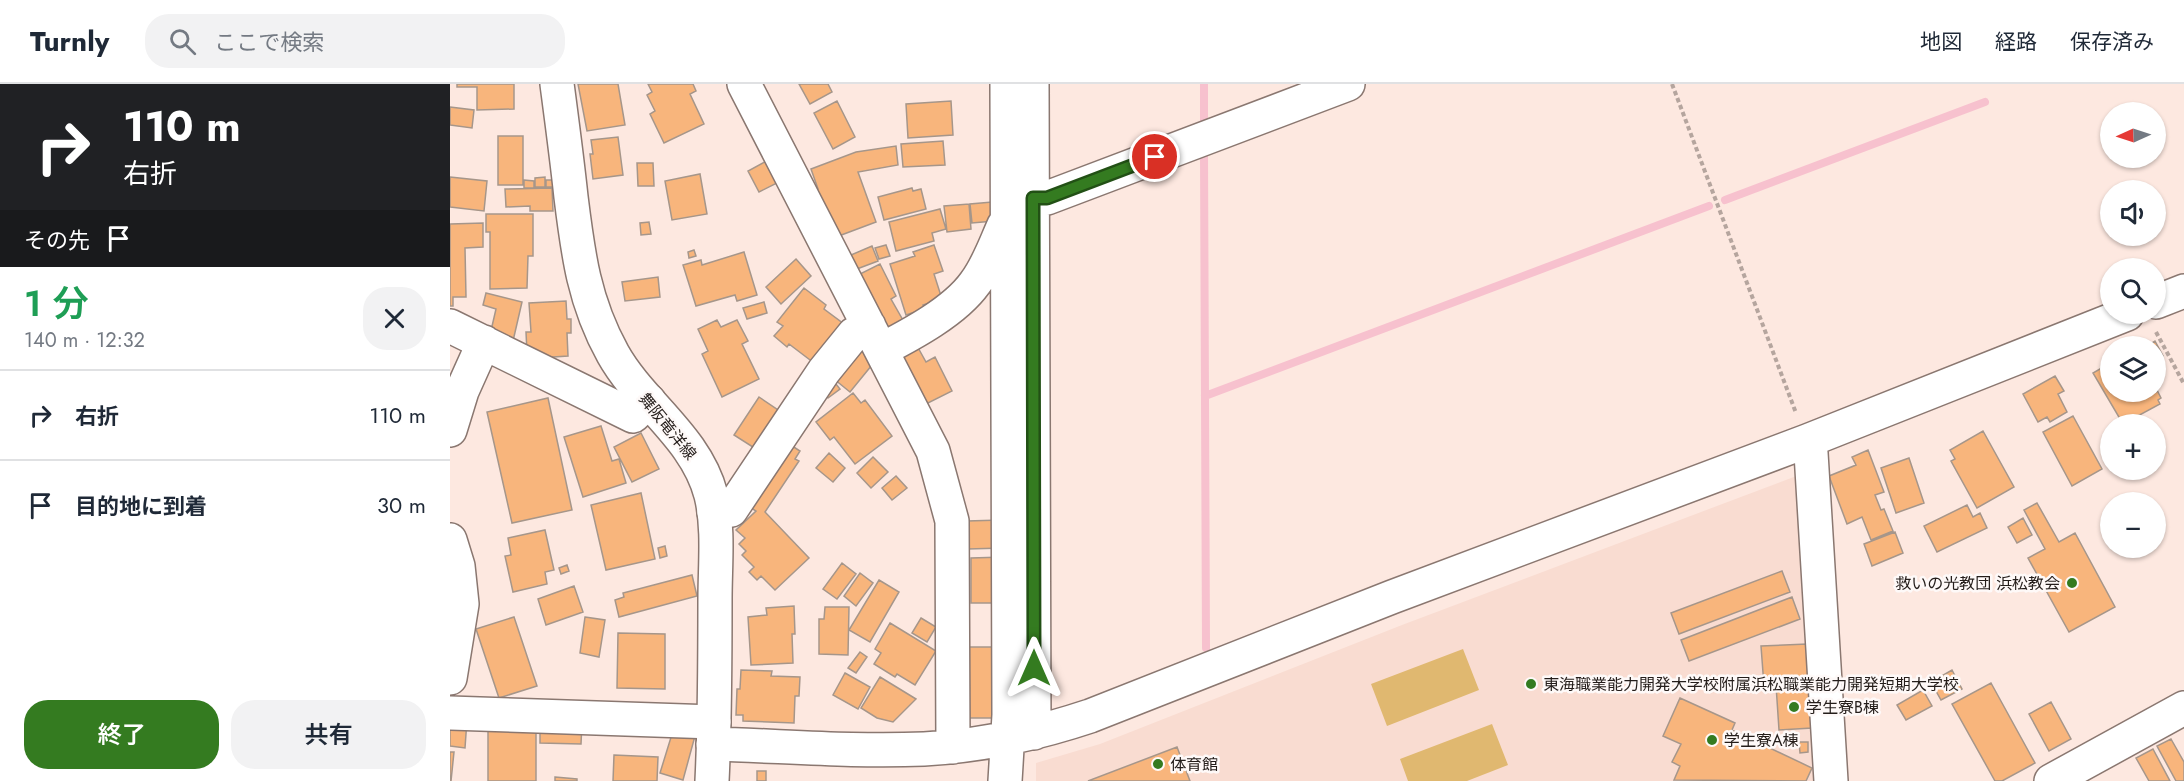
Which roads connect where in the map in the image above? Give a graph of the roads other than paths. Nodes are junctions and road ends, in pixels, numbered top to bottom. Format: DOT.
graph roads {
  1 [pos="557,84"];
  2 [pos="744,84"];
  3 [pos="1007,84"];
  4 [pos="1032,84"];
  5 [pos="1348,84"];
  6 [pos="1024,210"];
  7 [pos="2184,291"];
  8 [pos="2166,302"];
  9 [pos="2118,324"];
  10 [pos="450,326"];
  11 [pos="875,338"];
  12 [pos="484,342"];
  13 [pos="649,401"];
  14 [pos="450,430"];
  15 [pos="1807,441"];
  16 [pos="714,512"];
  17 [pos="450,540"];
  18 [pos="455,623"];
  19 [pos="450,678"];
  20 [pos="2184,708"];
  21 [pos="450,713"];
  22 [pos="714,733"];
  23 [pos="1021,736"];
  24 [pos="953,747"];
  25 [pos="712,781"];
  26 [pos="1005,781"];
  27 [pos="1831,781"];
  28 [pos="2051,781"];
  1 -- 13 [label="street, 舞阪竜洋線"];
  2 -- 11 [label="street"];
  3 -- 6 [label="street"];
  4 -- 6 [label="street"];
  5 -- 6 [label="street"];
  6 -- 11 [label="street"];
  6 -- 23 [label="street"];
  7 -- 8 [label="street"];
  9 -- 15 [label="street"];
  10 -- 12 [label="street"];
  11 -- 16 [label="street"];
  11 -- 24 [label="street"];
  12 -- 13 [label="street"];
  12 -- 14 [label="street"];
  13 -- 16 [label="street, 舞阪竜洋線"];
  15 -- 23 [label="street"];
  15 -- 27 [label="street"];
  16 -- 22 [label="street, 舞阪竜洋線"];
  17 -- 18 [label="street"];
  18 -- 19 [label="street"];
  20 -- 28 [label="street"];
  21 -- 22 [label="street"];
  22 -- 24 [label="street"];
  22 -- 25 [label="street, 舞阪竜洋線"];
  23 -- 24 [label="street"];
  23 -- 26 [label="street"];
}
